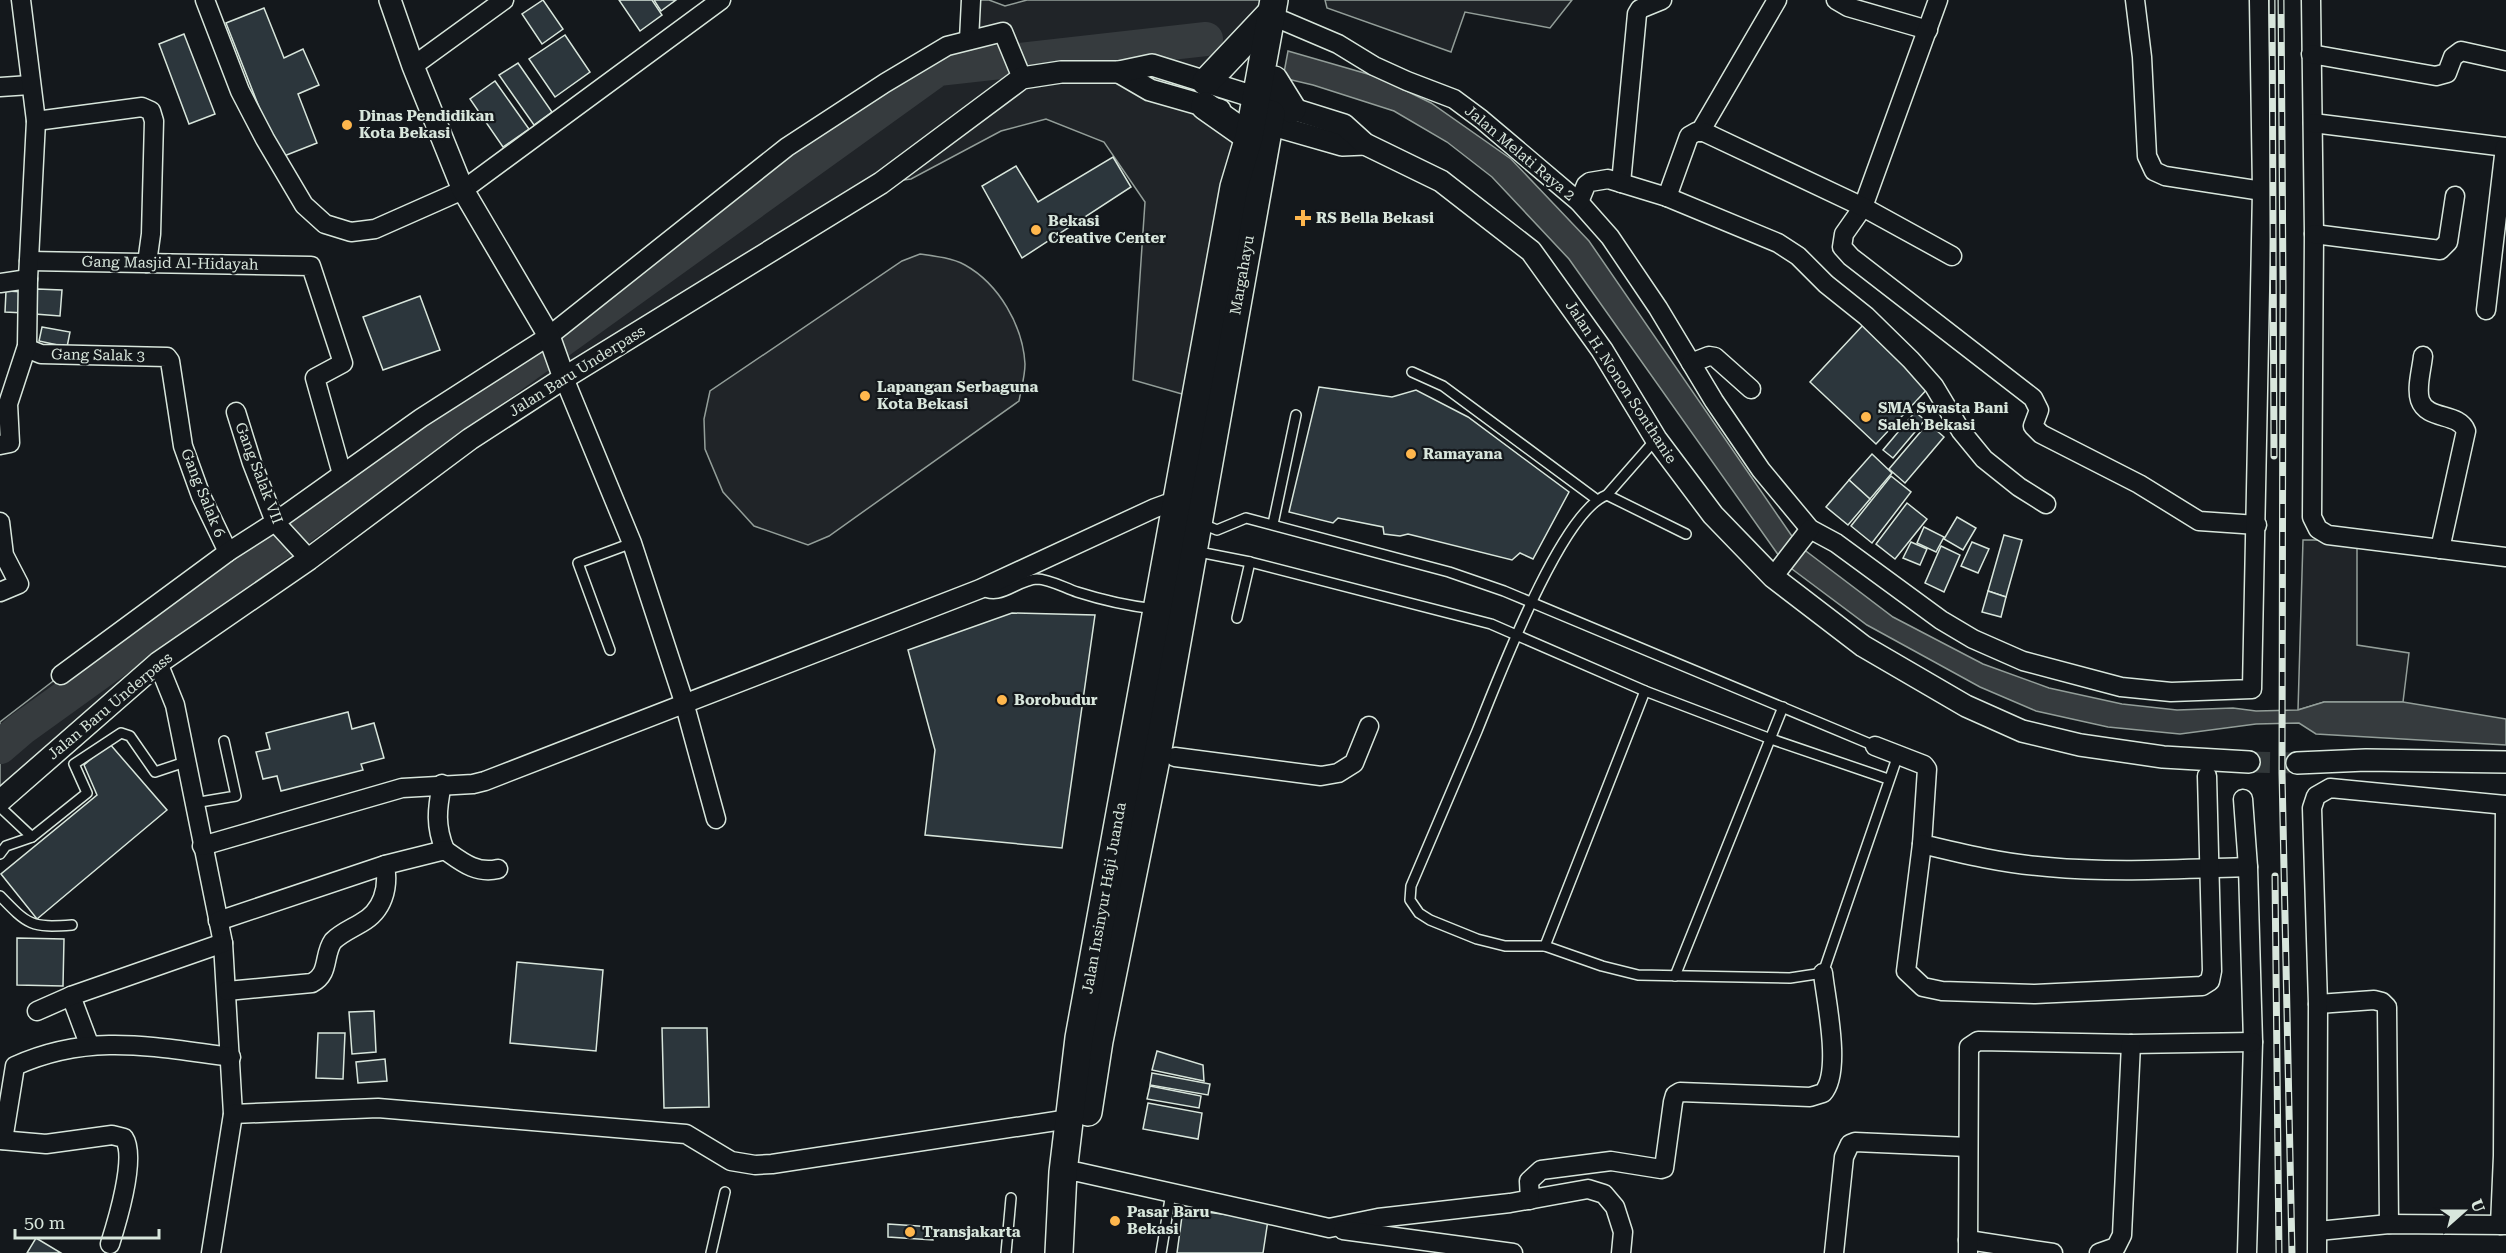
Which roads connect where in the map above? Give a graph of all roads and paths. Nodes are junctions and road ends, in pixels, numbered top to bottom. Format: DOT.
graph roads {
  1 [pos="21,0"];
  2 [pos="205,0"];
  3 [pos="390,0"];
  4 [pos="504,0"];
  5 [pos="721,0"];
  6 [pos="971,0"];
  7 [pos="1662,0"];
  8 [pos="1777,0"];
  9 [pos="1836,0"];
  10 [pos="1938,0"];
  11 [pos="2135,0"];
  12 [pos="2259,0"];
  13 [pos="2311,0"];
  14 [pos="1280,8"];
  15 [pos="1928,30"];
  16 [pos="969,40"];
  17 [pos="2311,54"];
  18 [pos="2506,61"];
  19 [pos="413,66"];
  20 [pos="1022,78"];
  21 [pos="30,85"];
  22 [pos="0,87"];
  23 [pos="1205,94"];
  24 [pos="1269,116"];
  25 [pos="36,122"];
  26 [pos="2313,123"];
  27 [pos="1700,132"];
  28 [pos="1365,144"];
  29 [pos="2506,147"];
  30 [pos="1620,183"];
  31 [pos="463,190"];
  32 [pos="2262,191"];
  33 [pos="2455,196"];
  34 [pos="1667,197"];
  35 [pos="1579,202"];
  36 [pos="1863,207"];
  37 [pos="2314,234"];
  38 [pos="1952,256"];
  39 [pos="147,263"];
  40 [pos="28,270"];
  41 [pos="0,283"];
  42 [pos="2486,310"];
  43 [pos="549,336"];
  44 [pos="27,346"];
  45 [pos="2422,356"];
  46 [pos="170,361"];
  47 [pos="1691,363"];
  48 [pos="1412,372"];
  49 [pos="564,378"];
  50 [pos="1752,389"];
  51 [pos="236,412"];
  52 [pos="1296,415"];
  53 [pos="1656,439"];
  54 [pos="0,445"];
  55 [pos="342,474"];
  56 [pos="1607,495"];
  57 [pos="1596,499"];
  58 [pos="2046,504"];
  59 [pos="1198,518"];
  60 [pos="0,522"];
  61 [pos="1274,524"];
  62 [pos="2257,525"];
  63 [pos="278,526"];
  64 [pos="1810,529"];
  65 [pos="1686,534"];
  66 [pos="632,543"];
  67 [pos="1181,548"];
  68 [pos="2440,549"];
  69 [pos="228,552"];
  70 [pos="304,554"];
  71 [pos="2506,557"];
  72 [pos="1250,562"];
  73 [pos="1773,578"];
  74 [pos="980,589"];
  75 [pos="0,592"];
  76 [pos="1531,603"];
  77 [pos="1157,609"];
  78 [pos="1237,618"];
  79 [pos="1516,634"];
  80 [pos="1163,649"];
  81 [pos="610,650"];
  82 [pos="158,663"];
  83 [pos="61,675"];
  84 [pos="1645,691"];
  85 [pos="684,702"];
  86 [pos="1783,707"];
  87 [pos="1369,726"];
  88 [pos="1771,739"];
  89 [pos="224,741"];
  90 [pos="1875,746"];
  91 [pos="1166,755"];
  92 [pos="1898,755"];
  93 [pos="188,761"];
  94 [pos="2248,762"];
  95 [pos="2506,762"];
  96 [pos="2297,763"];
  97 [pos="2207,776"];
  98 [pos="1888,780"];
  99 [pos="442,784"];
  100 [pos="2244,800"];
  101 [pos="0,801"];
  102 [pos="194,803"];
  103 [pos="2505,805"];
  104 [pos="0,807"];
  105 [pos="716,819"];
  106 [pos="32,837"];
  107 [pos="1922,844"];
  108 [pos="202,846"];
  109 [pos="445,850"];
  110 [pos="0,854"];
  111 [pos="385,865"];
  112 [pos="1122,865"];
  113 [pos="2248,867"];
  114 [pos="2209,868"];
  115 [pos="498,869"];
  116 [pos="0,896"];
  117 [pos="218,921"];
  118 [pos="72,925"];
  119 [pos="223,943"];
  120 [pos="1545,946"];
  121 [pos="1823,974"];
  122 [pos="1675,976"];
  123 [pos="226,991"];
  124 [pos="72,996"];
  125 [pos="2318,1004"];
  126 [pos="37,1011"];
  127 [pos="1089,1039"];
  128 [pos="2253,1042"];
  129 [pos="89,1044"];
  130 [pos="2131,1044"];
  131 [pos="231,1057"];
  132 [pos="233,1114"];
  133 [pos="1070,1119"];
  134 [pos="2,1140"];
  135 [pos="1968,1147"];
  136 [pos="1071,1172"];
  137 [pos="725,1192"];
  138 [pos="1171,1192"];
  139 [pos="1011,1198"];
  140 [pos="1530,1200"];
  141 [pos="2389,1224"];
  142 [pos="2503,1225"];
  143 [pos="1329,1228"];
  144 [pos="2318,1231"];
  145 [pos="110,1244"];
  146 [pos="1968,1246"];
  147 [pos="211,1253"];
  148 [pos="711,1253"];
  149 [pos="1006,1253"];
  150 [pos="1059,1253"];
  151 [pos="1072,1253"];
  152 [pos="1161,1253"];
  153 [pos="1513,1253"];
  154 [pos="1621,1253"];
  155 [pos="1834,1253"];
  156 [pos="2053,1253"];
  157 [pos="2099,1253"];
  158 [pos="2247,1253"];
  159 [pos="2317,1253"];
  1 -- 21 [label="street"];
  2 -- 31 [label="street"];
  3 -- 19 [label="street"];
  4 -- 19 [label="street"];
  5 -- 31 [label="street"];
  6 -- 16 [label="street"];
  7 -- 30 [label="street"];
  8 -- 27 [label="street"];
  9 -- 15 [label="street"];
  10 -- 15 [label="street"];
  11 -- 32 [label="street"];
  12 -- 32 [label="street"];
  13 -- 17 [label="street"];
  14 -- 23 [label="main road"];
  14 -- 24 [label="main road"];
  14 -- 35 [label="street, Jalan Melati Raya 2"];
  15 -- 36 [label="street"];
  16 -- 20 [label="street"];
  16 -- 43 [label="street"];
  17 -- 18 [label="street"];
  17 -- 26 [label="street"];
  19 -- 31 [label="street"];
  20 -- 23 [label="street, Jalan Baru Underpass"];
  20 -- 49 [label="street, Jalan Baru Underpass"];
  21 -- 22 [label="street"];
  21 -- 25 [label="street"];
  23 -- 24 [label="main road"];
  23 -- 24 [label="street, Jalan Baru Underpass"];
  24 -- 28 [label="street, Jalan Baru Underpass"];
  24 -- 59 [label="main road"];
  25 -- 39 [label="street"];
  25 -- 40 [label="street"];
  26 -- 29 [label="street"];
  26 -- 37 [label="street"];
  27 -- 34 [label="street"];
  27 -- 36 [label="street"];
  28 -- 53 [label="street, Jalan H. Nonon Sonthanie"];
  29 -- 42 [label="street"];
  30 -- 34 [label="street"];
  30 -- 35 [label="street"];
  31 -- 43 [label="street"];
  32 -- 62 [label="street"];
  33 -- 37 [label="street"];
  34 -- 58 [label="street"];
  35 -- 47 [label="street, Jalan Melati Raya 2"];
  36 -- 38 [label="street"];
  36 -- 62 [label="street"];
  37 -- 68 [label="street"];
  39 -- 40 [label="street, Gang Masjid Al-Hidayah"];
  39 -- 55 [label="street, Gang Masjid Al-Hidayah"];
  40 -- 41 [label="street, Gang Masjid Al-Hidayah"];
  40 -- 44 [label="street"];
  43 -- 49 [label="street"];
  43 -- 55 [label="street"];
  44 -- 46 [label="street, Gang Salak 3"];
  44 -- 54 [label="street"];
  45 -- 68 [label="street"];
  46 -- 69 [label="street, Gang Salak 6"];
  47 -- 50 [label="street"];
  47 -- 64 [label="street, Jalan Melati Raya 2"];
  48 -- 57 [label="lane"];
  49 -- 66 [label="street"];
  49 -- 70 [label="street, Jalan Baru Underpass"];
  51 -- 63 [label="street, Gang Salak VII"];
  52 -- 61 [label="lane"];
  53 -- 56 [label="lane"];
  53 -- 73 [label="street, Jalan H. Nonon Sonthanie"];
  55 -- 63 [label="street"];
  56 -- 57 [label="lane"];
  56 -- 65 [label="lane"];
  57 -- 76 [label="lane"];
  59 -- 61 [label="lane"];
  59 -- 67 [label="main road"];
  59 -- 74 [label="street"];
  60 -- 75 [label="street"];
  61 -- 76 [label="lane"];
  62 -- 64 [label="street"];
  63 -- 69 [label="street"];
  63 -- 70 [label="street, Gang Salak VII"];
  64 -- 73 [label="street"];
  66 -- 81 [label="lane"];
  66 -- 85 [label="street"];
  67 -- 72 [label="lane"];
  67 -- 77 [label="main road, Jalan Insinyur Haji Juanda"];
  67 -- 80 [label="main road, Jalan Insinyur Haji Juanda"];
  68 -- 71 [label="street"];
  69 -- 83 [label="street"];
  70 -- 82 [label="street, Jalan Baru Underpass"];
  72 -- 78 [label="lane"];
  72 -- 79 [label="lane"];
  73 -- 94 [label="street, Jalan H. Nonon Sonthanie"];
  74 -- 77 [label="lane"];
  74 -- 85 [label="street"];
  76 -- 79 [label="lane"];
  76 -- 86 [label="lane"];
  77 -- 80 [label="main road, Jalan Insinyur Haji Juanda"];
  79 -- 84 [label="lane"];
  79 -- 120 [label="lane"];
  80 -- 91 [label="main road, Jalan Insinyur Haji Juanda"];
  80 -- 112 [label="main road, Jalan Insinyur Haji Juanda"];
  82 -- 93 [label="street"];
  82 -- 101 [label="street, Jalan Baru Underpass"];
  84 -- 88 [label="lane"];
  84 -- 120 [label="lane"];
  85 -- 99 [label="street"];
  85 -- 105 [label="street"];
  86 -- 88 [label="lane"];
  86 -- 90 [label="lane"];
  87 -- 91 [label="street"];
  88 -- 98 [label="lane"];
  88 -- 122 [label="lane"];
  89 -- 102 [label="lane"];
  90 -- 92 [label="street"];
  91 -- 112 [label="main road, Jalan Insinyur Haji Juanda"];
  92 -- 98 [label="lane"];
  92 -- 107 [label="street"];
  93 -- 102 [label="street"];
  93 -- 106 [label="lane"];
  95 -- 96 [label="street"];
  97 -- 114 [label="street"];
  98 -- 121 [label="lane"];
  99 -- 108 [label="street"];
  99 -- 109 [label="street"];
  100 -- 113 [label="street"];
  102 -- 108 [label="street"];
  103 -- 125 [label="street"];
  103 -- 142 [label="street"];
  104 -- 106 [label="lane"];
  106 -- 110 [label="lane"];
  107 -- 114 [label="street"];
  107 -- 114 [label="street"];
  108 -- 117 [label="street"];
  109 -- 111 [label="street"];
  109 -- 115 [label="street"];
  111 -- 117 [label="street"];
  111 -- 123 [label="street"];
  112 -- 127 [label="main road, Jalan Insinyur Haji Juanda"];
  113 -- 114 [label="street"];
  113 -- 128 [label="street"];
  116 -- 118 [label="lane"];
  117 -- 119 [label="street"];
  119 -- 123 [label="street"];
  119 -- 124 [label="street"];
  120 -- 122 [label="lane"];
  121 -- 122 [label="lane"];
  121 -- 140 [label="street"];
  123 -- 131 [label="street"];
  124 -- 126 [label="street"];
  124 -- 129 [label="street"];
  125 -- 141 [label="street"];
  125 -- 144 [label="street"];
  127 -- 133 [label="main road, Jalan Insinyur Haji Juanda"];
  127 -- 136 [label="main road, Jalan Insinyur Haji Juanda"];
  128 -- 130 [label="street"];
  128 -- 158 [label="street"];
  129 -- 131 [label="street"];
  129 -- 134 [label="street"];
  130 -- 135 [label="street"];
  130 -- 157 [label="street"];
  131 -- 132 [label="street"];
  132 -- 133 [label="street"];
  132 -- 147 [label="street"];
  133 -- 136 [label="main road, Jalan Insinyur Haji Juanda"];
  134 -- 145 [label="street"];
  135 -- 146 [label="street"];
  135 -- 155 [label="street"];
  136 -- 138 [label="street"];
  136 -- 150 [label="main road, Jalan Insinyur Haji Juanda"];
  136 -- 151 [label="main road, Jalan Insinyur Haji Juanda"];
  137 -- 148 [label="lane"];
  138 -- 143 [label="street"];
  138 -- 152 [label="lane"];
  139 -- 149 [label="lane"];
  140 -- 143 [label="street"];
  140 -- 154 [label="street"];
  141 -- 142 [label="street"];
  141 -- 144 [label="street"];
  143 -- 153 [label="street"];
  144 -- 159 [label="street"];
  146 -- 156 [label="street"];
}
